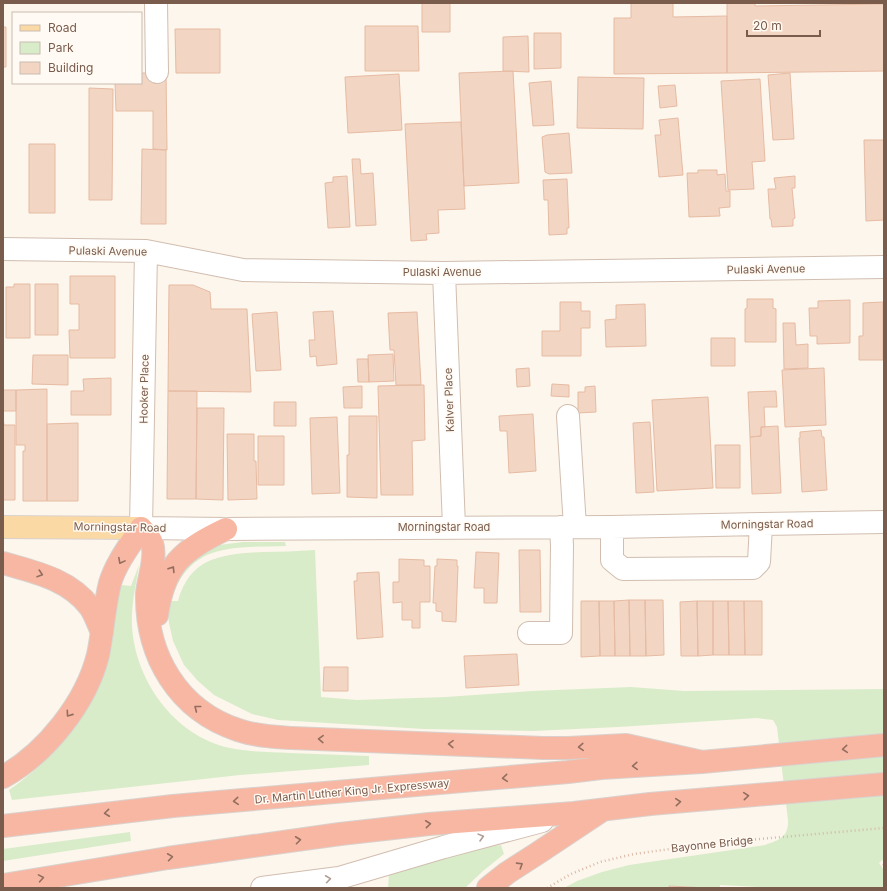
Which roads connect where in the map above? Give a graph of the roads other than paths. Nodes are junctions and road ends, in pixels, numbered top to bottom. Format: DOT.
graph roads {
  1 [pos="156,3"];
  2 [pos="157,72"];
  3 [pos="3,249"];
  4 [pos="146,250"];
  5 [pos="884,267"];
  6 [pos="444,273"];
  7 [pos="568,416"];
  8 [pos="884,522"];
  9 [pos="761,524"];
  10 [pos="3,527"];
  11 [pos="454,527"];
  12 [pos="568,527"];
  13 [pos="612,527"];
  14 [pos="141,528"];
  15 [pos="226,529"];
  16 [pos="3,563"];
  17 [pos="102,632"];
  18 [pos="529,633"];
  19 [pos="154,644"];
  20 [pos="884,745"];
  21 [pos="702,762"];
  22 [pos="3,777"];
  23 [pos="884,784"];
  24 [pos="604,809"];
  25 [pos="574,813"];
  26 [pos="3,826"];
  27 [pos="352,881"];
  28 [pos="3,885"];
  29 [pos="262,888"];
  30 [pos="488,888"];
  1 -- 2 [label="street"];
  3 -- 4 [label="street, Pulaski Avenue"];
  4 -- 6 [label="street, Pulaski Avenue"];
  4 -- 14 [label="street, Hooker Place"];
  5 -- 6 [label="street, Pulaski Avenue"];
  6 -- 11 [label="street, Kalver Place"];
  7 -- 12 [label="street"];
  8 -- 9 [label="street, Morningstar Road"];
  9 -- 13 [label="street, Morningstar Road"];
  9 -- 13 [label="street"];
  10 -- 14 [label="main road, Morningstar Road"];
  11 -- 12 [label="street, Morningstar Road"];
  11 -- 15 [label="street, Morningstar Road"];
  12 -- 13 [label="street, Morningstar Road"];
  12 -- 18 [label="street"];
  14 -- 15 [label="street, Morningstar Road"];
  14 -- 17 [label="highway, one-way"];
  14 -- 19 [label="highway"];
  19 -- 15 [label="highway, one-way"];
  16 -- 17 [label="highway, one-way"];
  17 -- 22 [label="highway, one-way"];
  21 -- 19 [label="highway, one-way"];
  20 -- 21 [label="highway, one-way"];
  21 -- 26 [label="highway, Dr. Martin Luther King Jr. Expressway, one-way"];
  24 -- 23 [label="highway, one-way"];
  24 -- 25 [label="highway"];
  30 -- 24 [label="highway, one-way"];
  27 -- 25 [label="street, one-way"];
  28 -- 25 [label="highway, one-way"];
  29 -- 27 [label="street, one-way"];
}
